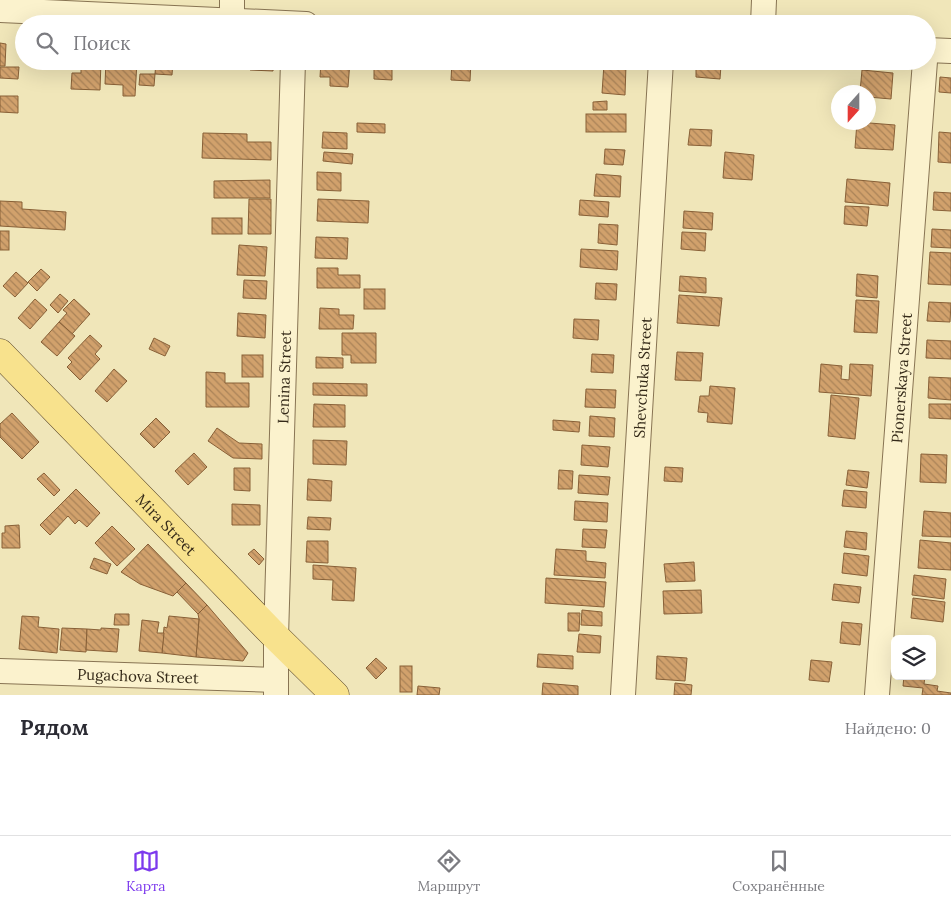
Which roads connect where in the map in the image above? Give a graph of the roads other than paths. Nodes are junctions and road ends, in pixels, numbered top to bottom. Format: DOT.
graph roads {
  1 [pos="764,0"];
  2 [pos="0,10"];
  3 [pos="232,10"];
  4 [pos="254,15"];
  5 [pos="763,15"];
  6 [pos="936,50"];
  7 [pos="951,51"];
  8 [pos="293,70"];
  9 [pos="660,70"];
  10 [pos="924,70"];
  11 [pos="0,353"];
  12 [pos="276,637"];
  13 [pos="0,671"];
  14 [pos="276,688"];
  15 [pos="335,695"];
  16 [pos="623,695"];
  17 [pos="877,695"];
  1 -- 5 [label="street"];
  2 -- 3 [label="street"];
  3 -- 4 [label="street"];
  6 -- 7 [label="street"];
  8 -- 12 [label="street, Lenina Street"];
  9 -- 16 [label="street, Shevchuka Street"];
  10 -- 17 [label="street, Pionerskaya Street"];
  11 -- 12 [label="main road, Mira Street"];
  12 -- 14 [label="street, Lenina Street"];
  12 -- 15 [label="main road, Mira Street"];
  13 -- 14 [label="street, Pugachova Street"];
}
